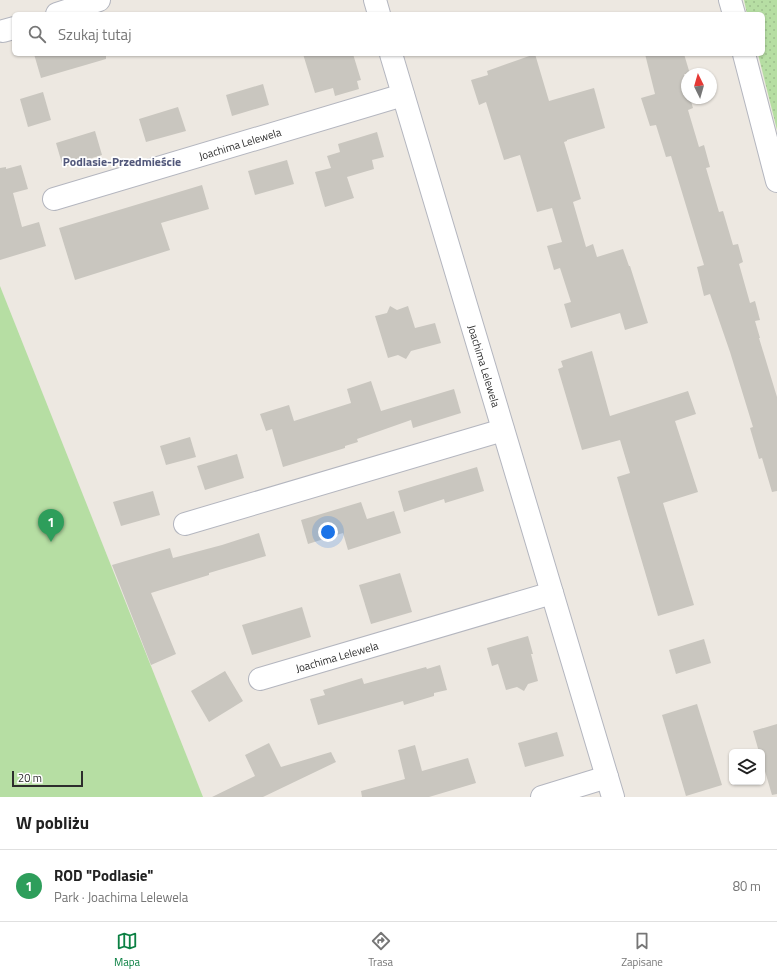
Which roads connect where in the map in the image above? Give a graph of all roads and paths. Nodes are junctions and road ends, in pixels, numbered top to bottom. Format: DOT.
graph roads {
  1 [pos="99,0"];
  2 [pos="375,0"];
  3 [pos="730,0"];
  4 [pos="63,12"];
  5 [pos="378,12"];
  6 [pos="733,12"];
  7 [pos="392,56"];
  8 [pos="745,56"];
  9 [pos="403,95"];
  10 [pos="777,181"];
  11 [pos="54,199"];
  12 [pos="503,430"];
  13 [pos="185,524"];
  14 [pos="552,593"];
  15 [pos="260,679"];
  16 [pos="610,787"];
  17 [pos="542,797"];
  1 -- 4 [label="street"];
  2 -- 5 [label="street"];
  3 -- 6 [label="street"];
  7 -- 9 [label="street, Joachima Lelewela"];
  8 -- 10 [label="street"];
  9 -- 11 [label="street, Joachima Lelewela"];
  9 -- 12 [label="street, Joachima Lelewela"];
  12 -- 13 [label="street"];
  12 -- 14 [label="street, Joachima Lelewela"];
  14 -- 15 [label="street, Joachima Lelewela"];
  14 -- 16 [label="street, Joachima Lelewela"];
  16 -- 17 [label="street, Joachima Lelewela"];
}
